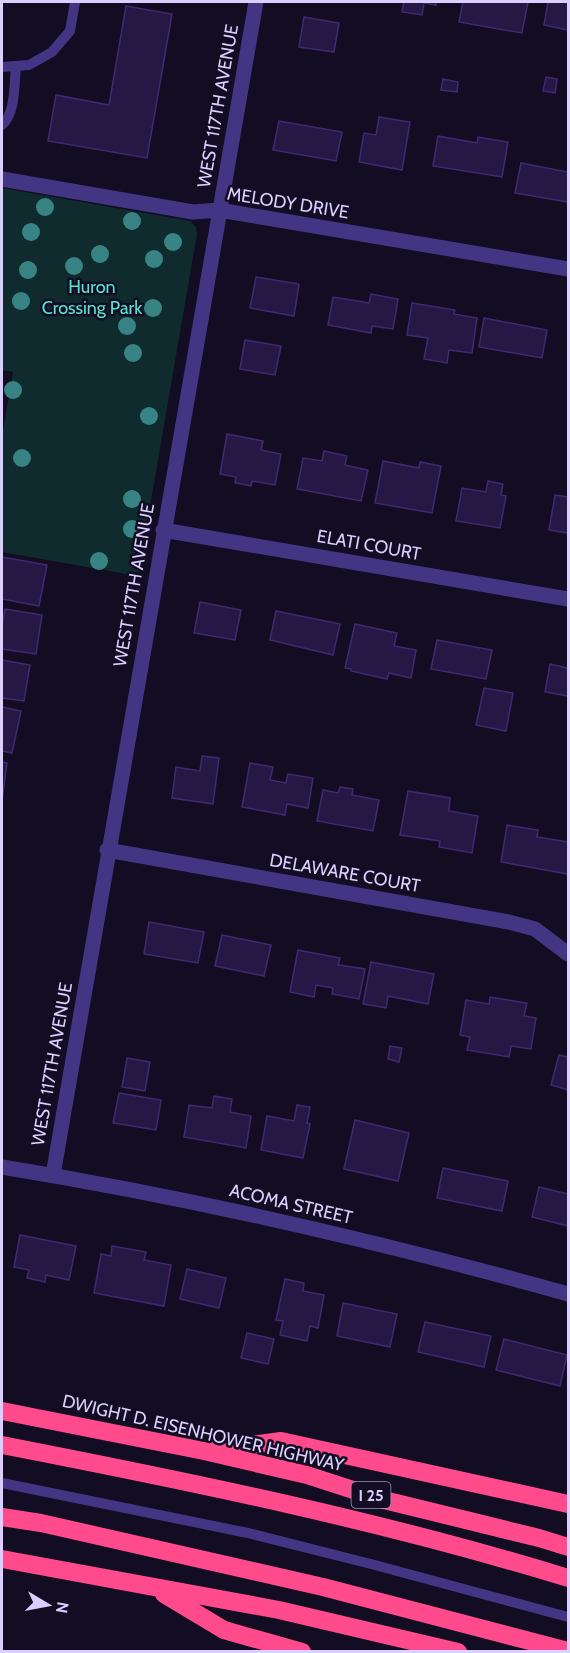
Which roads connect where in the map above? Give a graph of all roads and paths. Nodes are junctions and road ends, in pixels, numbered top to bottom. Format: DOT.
graph roads {
  1 [pos="75,2"];
  2 [pos="256,2"];
  3 [pos="16,66"];
  4 [pos="2,67"];
  5 [pos="2,125"];
  6 [pos="2,179"];
  7 [pos="219,210"];
  8 [pos="568,269"];
  9 [pos="163,530"];
  10 [pos="568,598"];
  11 [pos="107,850"];
  12 [pos="568,954"];
  13 [pos="2,1167"];
  14 [pos="52,1175"];
  15 [pos="568,1294"];
  16 [pos="2,1411"];
  17 [pos="2,1445"];
  18 [pos="204,1451"];
  19 [pos="2,1483"];
  20 [pos="568,1504"];
  21 [pos="2,1517"];
  22 [pos="568,1547"];
  23 [pos="2,1559"];
  24 [pos="568,1578"];
  25 [pos="152,1587"];
  26 [pos="568,1617"];
  27 [pos="568,1651"];
  28 [pos="302,1652"];
  29 [pos="458,1652"];
  1 -- 3 [label="lane"];
  2 -- 7 [label="street, WEST 117TH AVENUE"];
  3 -- 4 [label="lane"];
  3 -- 5 [label="lane"];
  6 -- 7 [label="street, MELODY DRIVE"];
  7 -- 8 [label="street, MELODY DRIVE"];
  7 -- 9 [label="street, WEST 117TH AVENUE"];
  9 -- 10 [label="street, ELATI COURT"];
  9 -- 11 [label="street, WEST 117TH AVENUE"];
  11 -- 12 [label="street, DELAWARE COURT"];
  11 -- 14 [label="street, WEST 117TH AVENUE"];
  13 -- 14 [label="street, ACOMA STREET"];
  14 -- 15 [label="street, ACOMA STREET"];
  16 -- 18 [label="highway, DWIGHT D. EISENHOWER HIGHWAY / I 25"];
  17 -- 24 [label="highway"];
  18 -- 20 [label="highway"];
  18 -- 22 [label="highway, DWIGHT D. EISENHOWER HIGHWAY / I 25"];
  19 -- 26 [label="lane"];
  21 -- 27 [label="highway"];
  23 -- 25 [label="highway"];
  25 -- 28 [label="highway"];
  25 -- 29 [label="highway"];
}
